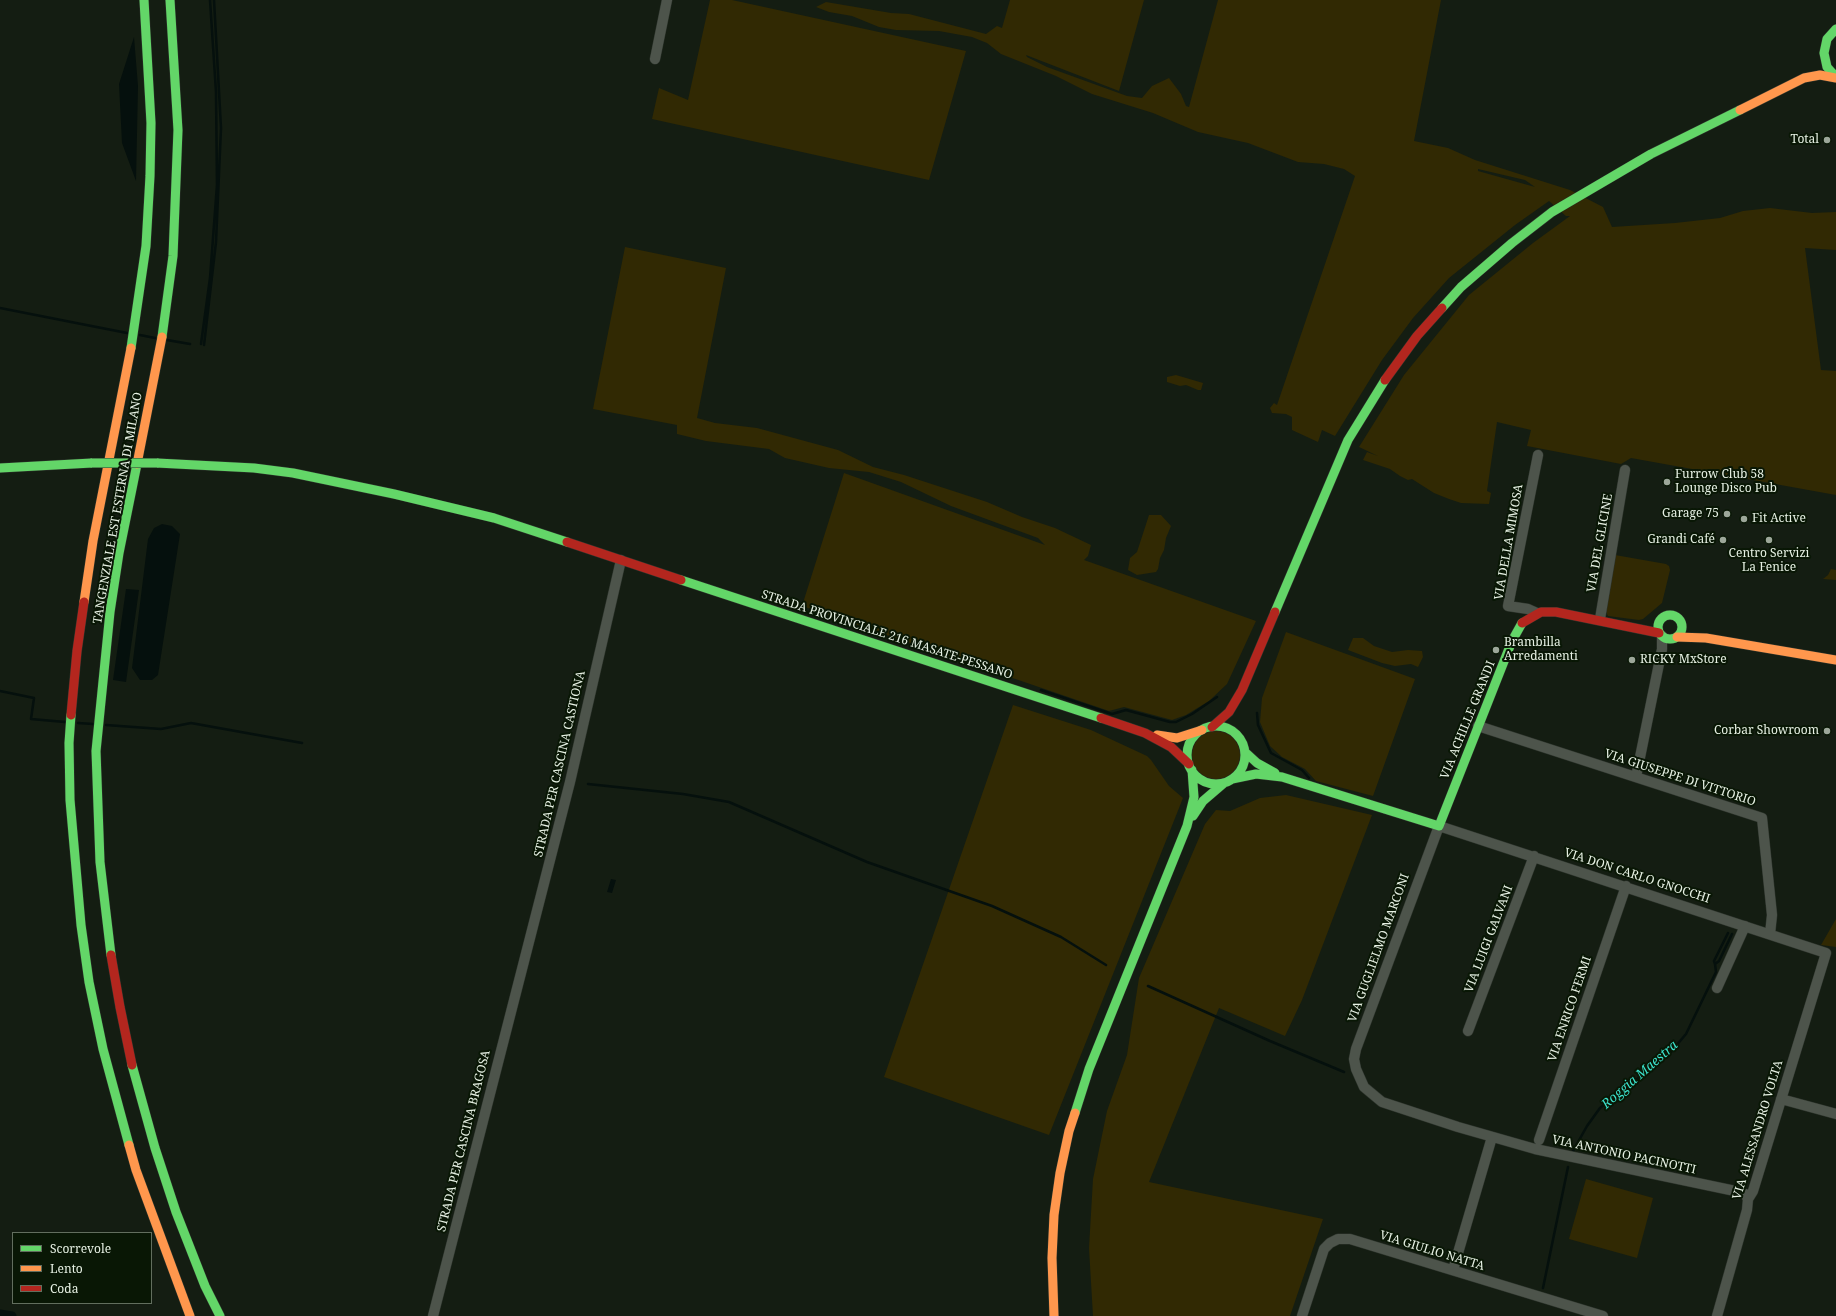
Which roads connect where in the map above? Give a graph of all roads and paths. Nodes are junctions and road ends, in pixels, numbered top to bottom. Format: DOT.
graph roads {
  1 [pos="144,0"];
  2 [pos="170,0"];
  3 [pos="667,0"];
  4 [pos="1835,29"];
  5 [pos="1824,46"];
  6 [pos="655,59"];
  7 [pos="1836,77"];
  8 [pos="1804,78"];
  9 [pos="1538,455"];
  10 [pos="0,468"];
  11 [pos="1625,470"];
  12 [pos="621,560"];
  13 [pos="1537,613"];
  14 [pos="1600,620"];
  15 [pos="1660,620"];
  16 [pos="1682,622"];
  17 [pos="1636,627"];
  18 [pos="1660,634"];
  19 [pos="1675,638"];
  20 [pos="1706,638"];
  21 [pos="1662,649"];
  22 [pos="1836,660"];
  23 [pos="1242,690"];
  24 [pos="1478,726"];
  25 [pos="1212,727"];
  26 [pos="1202,730"];
  27 [pos="1145,733"];
  28 [pos="1241,741"];
  29 [pos="1245,752"];
  30 [pos="1190,767"];
  31 [pos="1282,777"];
  32 [pos="1636,777"];
  33 [pos="1228,781"];
  34 [pos="1187,826"];
  35 [pos="1439,826"];
  36 [pos="1534,856"];
  37 [pos="1626,886"];
  38 [pos="1745,926"];
  39 [pos="1770,934"];
  40 [pos="1826,953"];
  41 [pos="522,974"];
  42 [pos="1717,988"];
  43 [pos="1468,1031"];
  44 [pos="1360,1080"];
  45 [pos="1780,1099"];
  46 [pos="1836,1114"];
  47 [pos="1492,1137"];
  48 [pos="1539,1140"];
  49 [pos="1748,1199"];
  50 [pos="1453,1270"];
  51 [pos="190,1316"];
  52 [pos="220,1316"];
  53 [pos="433,1316"];
  54 [pos="1054,1316"];
  55 [pos="1302,1316"];
  56 [pos="1603,1316"];
  57 [pos="1717,1316"];
  1 -- 51 [label="main road, TANGENZIALE EST ESTERNA DI MILANO"];
  2 -- 52 [label="main road, TANGENZIALE EST ESTERNA DI MILANO"];
  3 -- 6 [label="street"];
  4 -- 5 [label="main road"];
  5 -- 7 [label="main road"];
  5 -- 8 [label="main road"];
  7 -- 8 [label="main road"];
  8 -- 23 [label="main road"];
  9 -- 13 [label="street, VIA DELLA MIMOSA"];
  10 -- 12 [label="main road, STRADA PROVINCIALE 216 MASATE-PESSANO, bridge"];
  11 -- 14 [label="street, VIA DEL GLICINE"];
  12 -- 27 [label="main road, STRADA PROVINCIALE 216 MASATE-PESSANO"];
  12 -- 41 [label="street, STRADA PER CASCINA CASTIONA"];
  13 -- 14 [label="main road"];
  13 -- 24 [label="main road, VIA ACHILLE GRANDI"];
  14 -- 17 [label="main road"];
  15 -- 16 [label="main road"];
  15 -- 17 [label="main road"];
  15 -- 18 [label="main road"];
  16 -- 19 [label="main road"];
  16 -- 20 [label="main road"];
  17 -- 18 [label="main road"];
  18 -- 19 [label="main road"];
  18 -- 21 [label="street"];
  19 -- 20 [label="main road"];
  19 -- 21 [label="street"];
  20 -- 22 [label="main road"];
  21 -- 32 [label="street"];
  23 -- 25 [label="main road"];
  23 -- 28 [label="main road"];
  24 -- 32 [label="street, VIA GIUSEPPE DI VITTORIO"];
  24 -- 35 [label="main road, VIA ACHILLE GRANDI"];
  25 -- 26 [label="main road"];
  25 -- 28 [label="main road"];
  26 -- 27 [label="main road"];
  26 -- 30 [label="main road"];
  27 -- 30 [label="main road"];
  28 -- 29 [label="main road"];
  29 -- 31 [label="main road"];
  29 -- 33 [label="main road"];
  30 -- 33 [label="main road"];
  30 -- 34 [label="main road"];
  31 -- 33 [label="main road"];
  31 -- 35 [label="main road"];
  32 -- 39 [label="street, VIA GIUSEPPE DI VITTORIO"];
  33 -- 34 [label="main road"];
  34 -- 54 [label="main road"];
  35 -- 36 [label="street, VIA DON CARLO GNOCCHI"];
  35 -- 44 [label="street, VIA GUGLIELMO MARCONI"];
  36 -- 37 [label="street, VIA DON CARLO GNOCCHI"];
  36 -- 43 [label="street, VIA LUIGI GALVANI"];
  37 -- 38 [label="street, VIA DON CARLO GNOCCHI"];
  37 -- 48 [label="street, VIA ENRICO FERMI"];
  38 -- 39 [label="street, VIA DON CARLO GNOCCHI"];
  38 -- 42 [label="street"];
  39 -- 40 [label="street, VIA DON CARLO GNOCCHI"];
  40 -- 45 [label="street, VIA ALESSANDRO VOLTA"];
  41 -- 53 [label="street, STRADA PER CASCINA BRAGOSA"];
  44 -- 47 [label="street, VIA ANTONIO PACINOTTI"];
  45 -- 46 [label="street"];
  45 -- 49 [label="street, VIA ALESSANDRO VOLTA"];
  47 -- 49 [label="street, VIA ANTONIO PACINOTTI"];
  47 -- 50 [label="street"];
  49 -- 57 [label="street, VIA ALESSANDRO VOLTA"];
  50 -- 55 [label="street, VIA GIULIO NATTA"];
  50 -- 56 [label="street, VIA GIULIO NATTA"];
}
